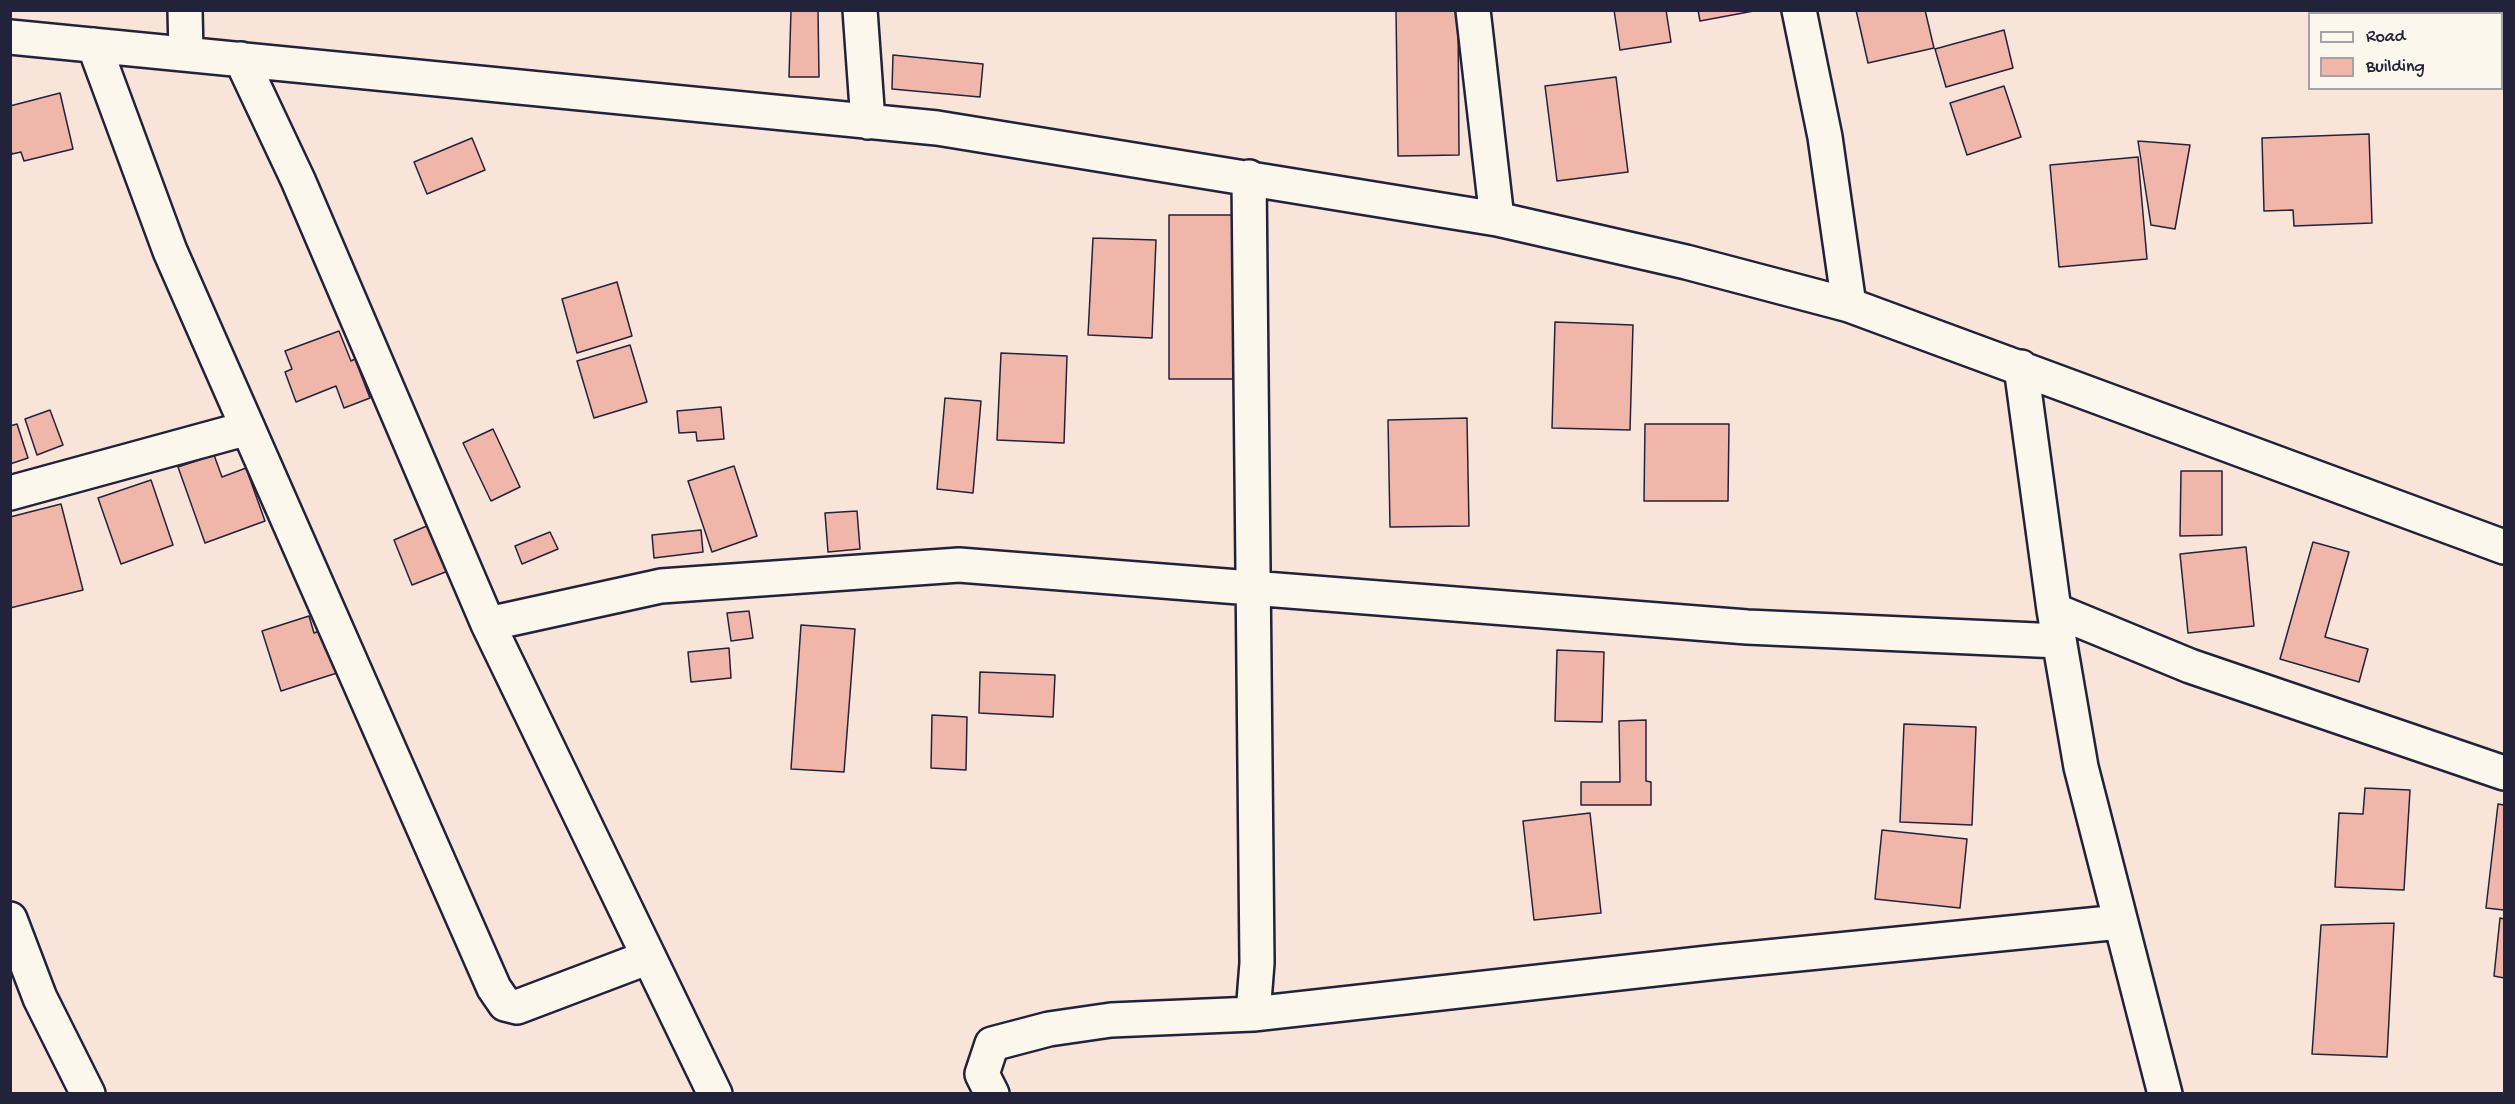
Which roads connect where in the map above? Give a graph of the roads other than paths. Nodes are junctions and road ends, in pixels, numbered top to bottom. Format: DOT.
graph roads {
  1 [pos="185,10"];
  2 [pos="860,10"];
  3 [pos="1473,10"];
  4 [pos="1799,10"];
  5 [pos="10,37"];
  6 [pos="94,45"];
  7 [pos="186,54"];
  8 [pos="241,59"];
  9 [pos="868,122"];
  10 [pos="1249,177"];
  11 [pos="1497,219"];
  12 [pos="1849,305"];
  13 [pos="2021,367"];
  14 [pos="248,428"];
  15 [pos="10,493"];
  16 [pos="2505,547"];
  17 [pos="1254,589"];
  18 [pos="488,624"];
  19 [pos="2056,626"];
  20 [pos="2505,772"];
  21 [pos="10,919"];
  22 [pos="2120,922"];
  23 [pos="649,957"];
  24 [pos="1253,1014"];
  25 [pos="88,1094"];
  26 [pos="715,1094"];
  27 [pos="992,1094"];
  28 [pos="2165,1094"];
  1 -- 7 [label="street"];
  2 -- 9 [label="street"];
  3 -- 11 [label="street"];
  4 -- 12 [label="street"];
  5 -- 6 [label="street"];
  6 -- 7 [label="street"];
  6 -- 14 [label="street"];
  7 -- 8 [label="street"];
  8 -- 9 [label="street"];
  8 -- 18 [label="street"];
  9 -- 10 [label="street"];
  10 -- 11 [label="street"];
  10 -- 17 [label="street"];
  11 -- 12 [label="street"];
  12 -- 13 [label="street"];
  13 -- 16 [label="street"];
  13 -- 19 [label="street"];
  14 -- 15 [label="street"];
  14 -- 23 [label="street"];
  17 -- 18 [label="street"];
  17 -- 19 [label="street"];
  17 -- 24 [label="street"];
  18 -- 23 [label="street"];
  19 -- 20 [label="street"];
  19 -- 22 [label="street"];
  21 -- 25 [label="street"];
  22 -- 24 [label="street"];
  22 -- 28 [label="street"];
  23 -- 26 [label="street"];
  24 -- 27 [label="street"];
}
